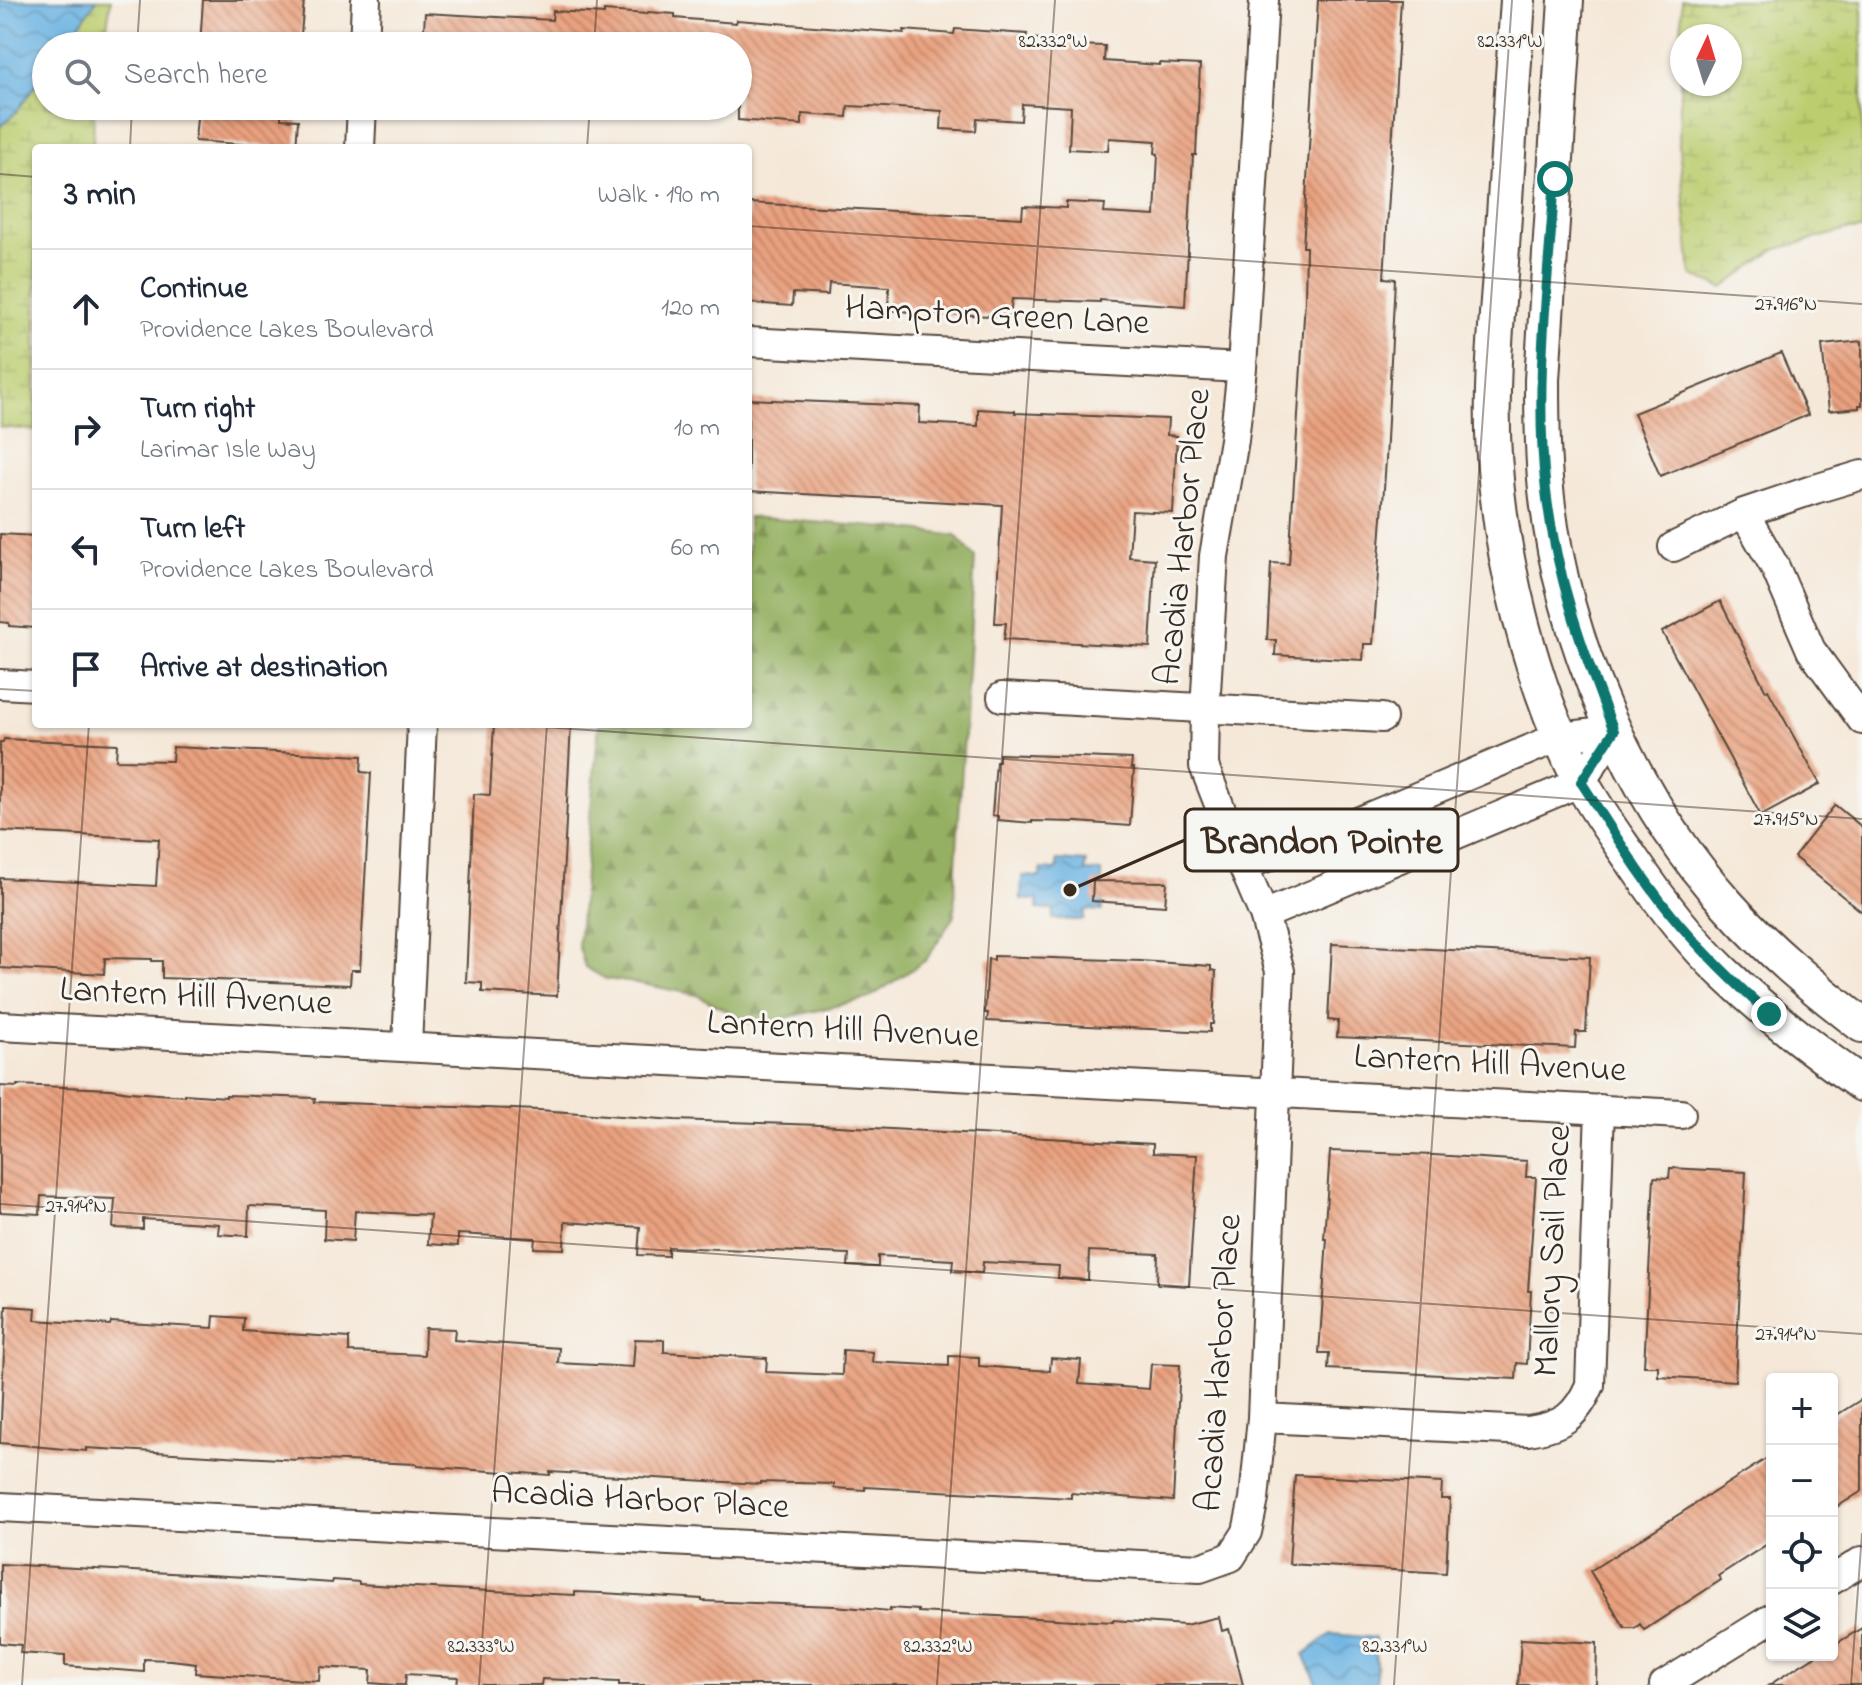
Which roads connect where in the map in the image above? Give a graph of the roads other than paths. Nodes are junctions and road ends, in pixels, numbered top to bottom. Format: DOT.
graph roads {
  1 [pos="366,0"];
  2 [pos="1249,0"];
  3 [pos="1264,0"];
  4 [pos="1518,0"];
  5 [pos="1566,0"];
  6 [pos="365,32"];
  7 [pos="361,120"];
  8 [pos="360,144"];
  9 [pos="752,342"];
  10 [pos="1242,368"];
  11 [pos="1862,475"];
  12 [pos="1744,513"];
  13 [pos="1673,547"];
  14 [pos="0,684"];
  15 [pos="32,686"];
  16 [pos="1002,697"];
  17 [pos="1205,709"];
  18 [pos="1382,718"];
  19 [pos="1862,720"];
  20 [pos="422,728"];
  21 [pos="1614,731"];
  22 [pos="1559,737"];
  23 [pos="1581,782"];
  24 [pos="1336,831"];
  25 [pos="1243,866"];
  26 [pos="1358,875"];
  27 [pos="1264,915"];
  28 [pos="1862,1025"];
  29 [pos="0,1026"];
  30 [pos="407,1046"];
  31 [pos="1862,1084"];
  32 [pos="1276,1092"];
  33 [pos="1600,1109"];
  34 [pos="1681,1114"];
  35 [pos="1262,1418"];
  36 [pos="0,1507"];
  37 [pos="1862,1561"];
  38 [pos="1838,1576"];
  39 [pos="1766,1622"];
  40 [pos="1664,1685"];
  1 -- 6 [label="street"];
  2 -- 3 [label="street"];
  3 -- 10 [label="street, Acadia Harbor Place"];
  4 -- 22 [label="street"];
  5 -- 21 [label="street"];
  7 -- 8 [label="street"];
  9 -- 10 [label="street, Hampton Green Lane"];
  10 -- 17 [label="street, Acadia Harbor Place"];
  11 -- 12 [label="street"];
  12 -- 13 [label="street"];
  12 -- 19 [label="street"];
  14 -- 15 [label="street"];
  16 -- 17 [label="street"];
  17 -- 18 [label="street"];
  17 -- 25 [label="street, Acadia Harbor Place"];
  20 -- 30 [label="street"];
  21 -- 22 [label="street"];
  21 -- 23 [label="street"];
  21 -- 28 [label="street"];
  22 -- 23 [label="street"];
  22 -- 24 [label="street"];
  23 -- 26 [label="street"];
  23 -- 31 [label="street"];
  24 -- 25 [label="street"];
  24 -- 26 [label="street"];
  25 -- 27 [label="street, Acadia Harbor Place"];
  26 -- 27 [label="street"];
  27 -- 32 [label="street, Acadia Harbor Place"];
  29 -- 30 [label="street, Lantern Hill Avenue"];
  30 -- 32 [label="street, Lantern Hill Avenue"];
  32 -- 33 [label="street, Lantern Hill Avenue"];
  32 -- 35 [label="street, Acadia Harbor Place"];
  33 -- 34 [label="street, Lantern Hill Avenue"];
  33 -- 35 [label="street, Mallory Sail Place"];
  35 -- 36 [label="street, Acadia Harbor Place"];
  37 -- 38 [label="street"];
  39 -- 40 [label="street"];
}
